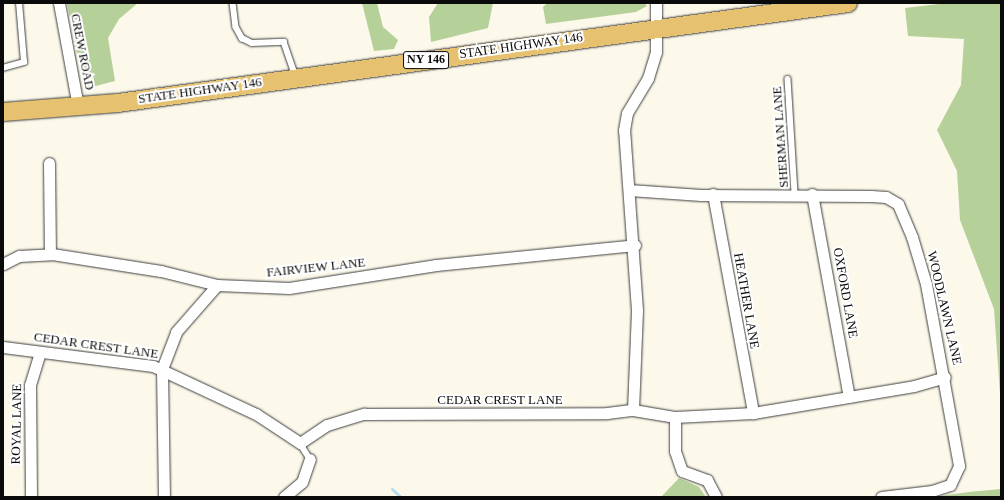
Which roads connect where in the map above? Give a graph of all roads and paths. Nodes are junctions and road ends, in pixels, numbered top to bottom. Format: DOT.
graph roads {
  1 [pos="19,3"];
  2 [pos="59,3"];
  3 [pos="233,3"];
  4 [pos="656,3"];
  5 [pos="848,3"];
  6 [pos="655,27"];
  7 [pos="3,68"];
  8 [pos="297,78"];
  9 [pos="788,79"];
  10 [pos="78,107"];
  11 [pos="3,112"];
  12 [pos="49,164"];
  13 [pos="629,190"];
  14 [pos="713,194"];
  15 [pos="795,194"];
  16 [pos="812,194"];
  17 [pos="635,245"];
  18 [pos="50,254"];
  19 [pos="3,264"];
  20 [pos="217,285"];
  21 [pos="3,347"];
  22 [pos="40,353"];
  23 [pos="162,369"];
  24 [pos="944,377"];
  25 [pos="849,397"];
  26 [pos="633,410"];
  27 [pos="753,413"];
  28 [pos="675,417"];
  29 [pos="300,442"];
  30 [pos="310,459"];
  31 [pos="31,497"];
  32 [pos="164,497"];
  33 [pos="284,497"];
  34 [pos="716,497"];
  35 [pos="881,497"];
  1 -- 7 [label="lane"];
  2 -- 10 [label="street, CREW ROAD"];
  3 -- 8 [label="lane"];
  4 -- 6 [label="street"];
  5 -- 6 [label="main road, STATE HIGHWAY 146 / NY 146"];
  6 -- 8 [label="main road, STATE HIGHWAY 146 / NY 146"];
  6 -- 13 [label="street"];
  8 -- 10 [label="main road, STATE HIGHWAY 146 / NY 146"];
  9 -- 15 [label="lane, SHERMAN LANE"];
  10 -- 11 [label="main road, STATE HIGHWAY 146 / NY 146"];
  12 -- 18 [label="street"];
  13 -- 14 [label="street, WOODLAWN LANE"];
  13 -- 17 [label="street"];
  14 -- 15 [label="street, WOODLAWN LANE"];
  14 -- 27 [label="street, HEATHER LANE"];
  15 -- 16 [label="street, WOODLAWN LANE"];
  16 -- 24 [label="street, WOODLAWN LANE"];
  16 -- 25 [label="street, OXFORD LANE"];
  17 -- 20 [label="street, FAIRVIEW LANE"];
  17 -- 26 [label="street"];
  18 -- 19 [label="street, FAIRVIEW LANE"];
  18 -- 20 [label="street, FAIRVIEW LANE"];
  20 -- 23 [label="street"];
  21 -- 22 [label="street, CEDAR CREST LANE"];
  22 -- 23 [label="street, CEDAR CREST LANE"];
  22 -- 31 [label="street, ROYAL LANE"];
  23 -- 29 [label="street, CEDAR CREST LANE"];
  23 -- 32 [label="street"];
  24 -- 25 [label="street, WOODLAWN LANE"];
  24 -- 35 [label="street"];
  25 -- 27 [label="street, WOODLAWN LANE"];
  26 -- 28 [label="street, WOODLAWN LANE"];
  26 -- 29 [label="street, CEDAR CREST LANE"];
  27 -- 28 [label="street, WOODLAWN LANE"];
  28 -- 34 [label="street"];
  29 -- 30 [label="lane"];
  30 -- 33 [label="street"];
}
